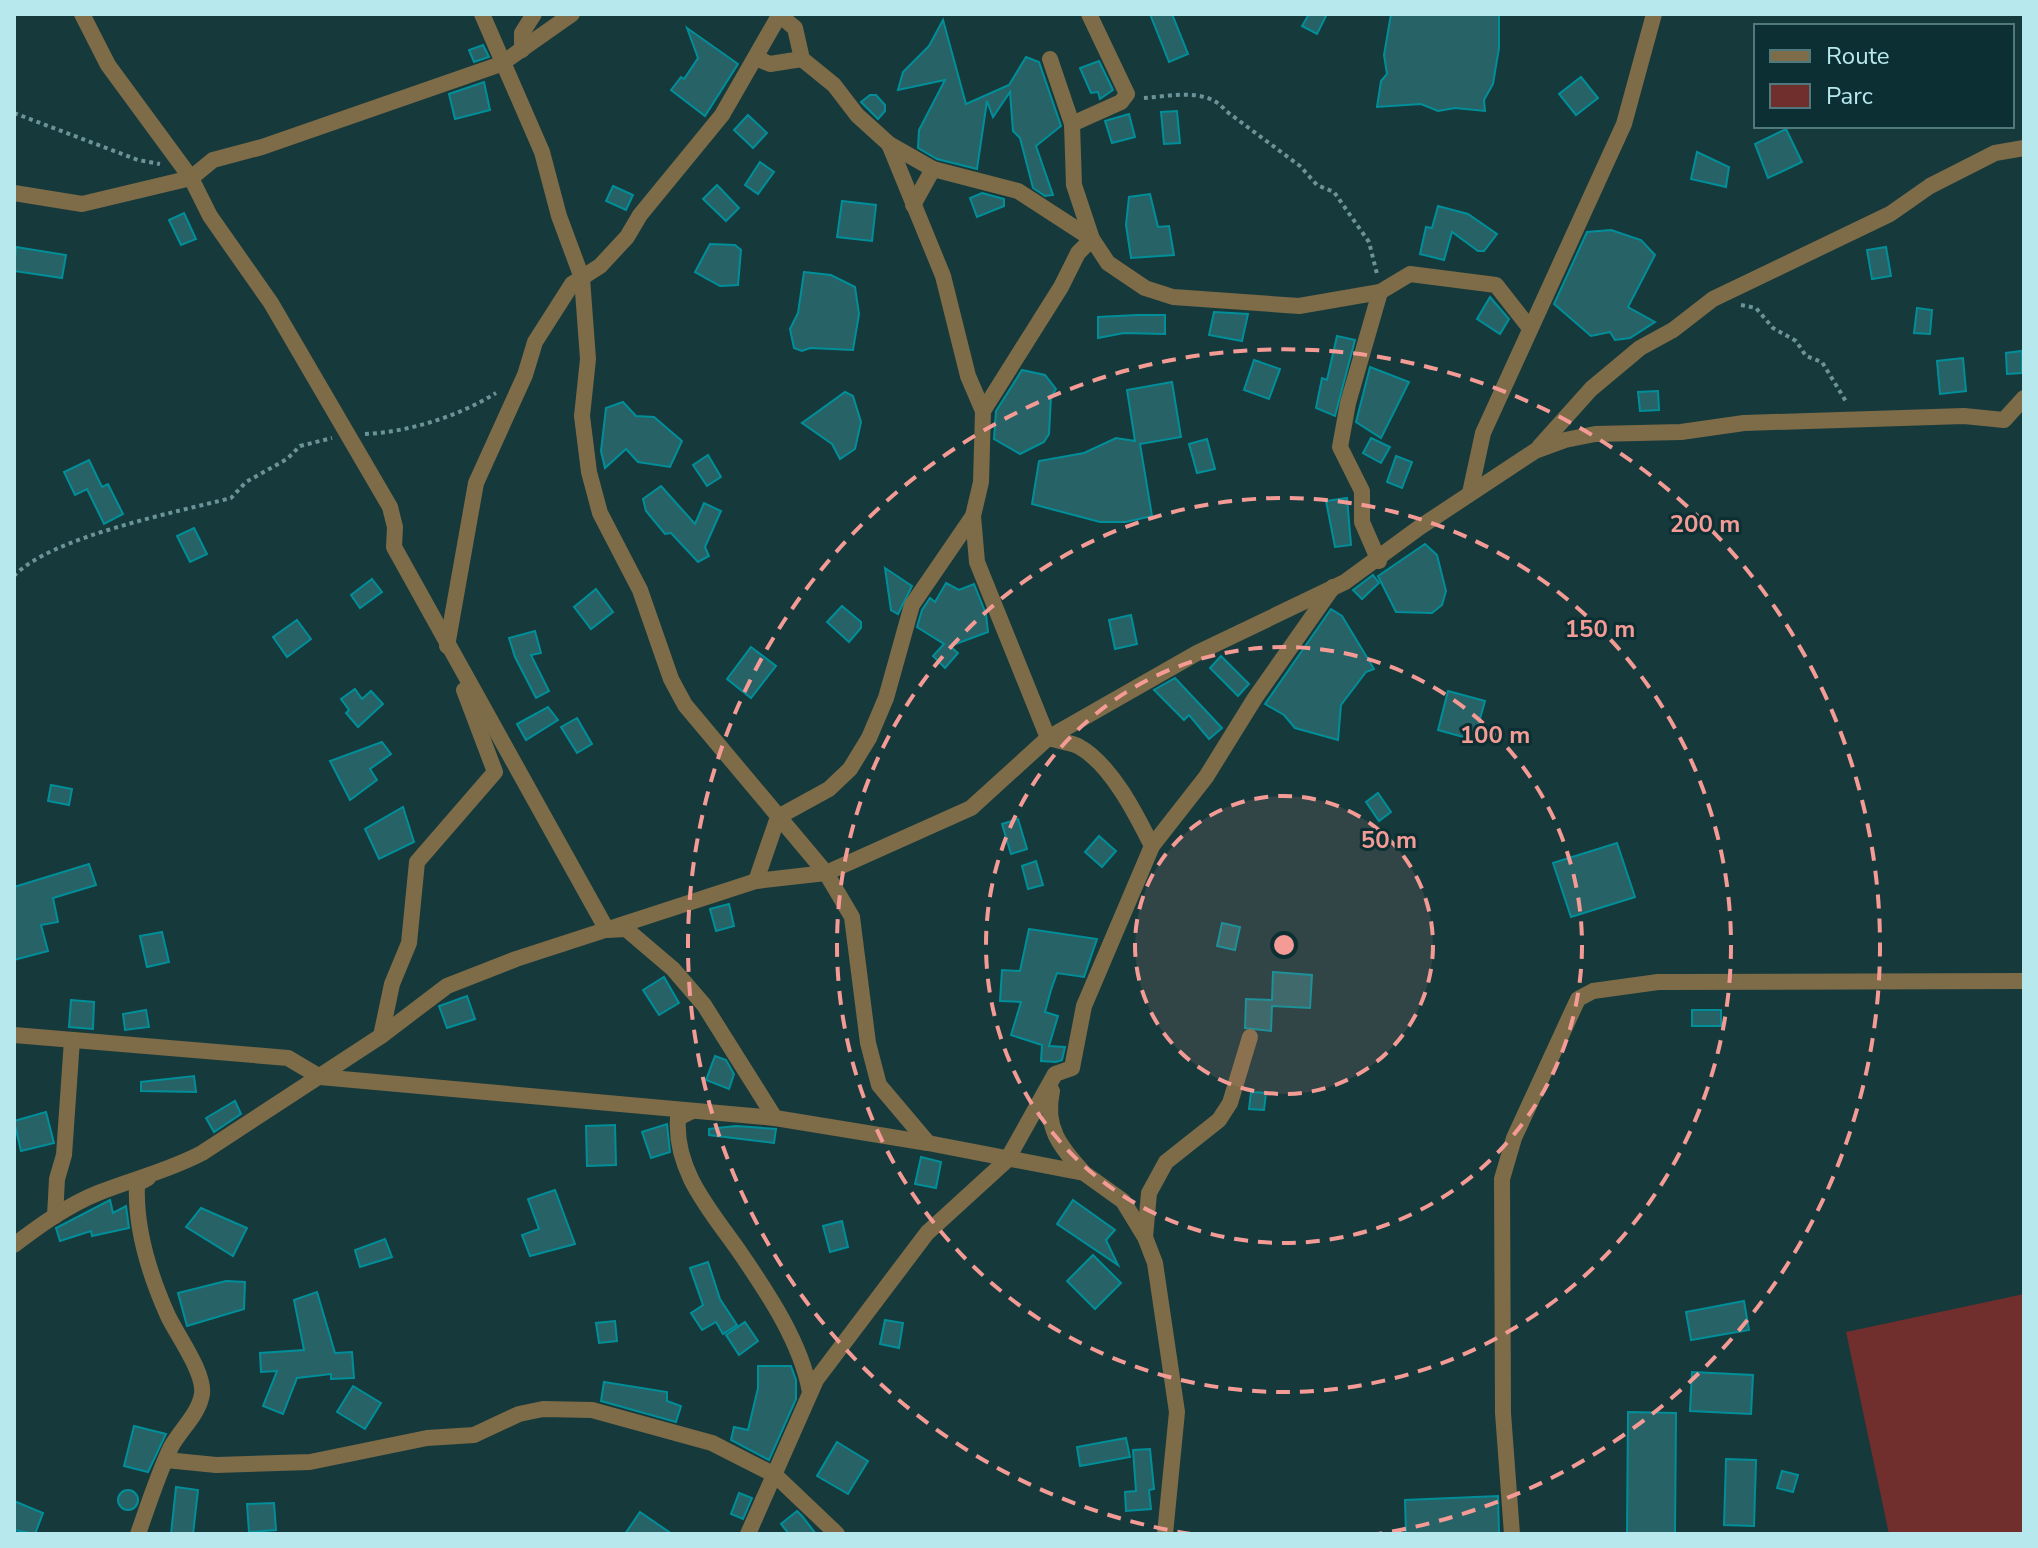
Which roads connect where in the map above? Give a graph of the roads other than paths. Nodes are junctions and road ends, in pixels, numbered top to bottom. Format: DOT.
graph roads {
  1 [pos="82,14"];
  2 [pos="482,14"];
  3 [pos="534,14"];
  4 [pos="572,14"];
  5 [pos="779,14"];
  6 [pos="1089,14"];
  7 [pos="1654,14"];
  8 [pos="522,50"];
  9 [pos="756,58"];
  10 [pos="802,59"];
  11 [pos="1050,59"];
  12 [pos="501,64"];
  13 [pos="1072,124"];
  14 [pos="889,144"];
  15 [pos="2024,148"];
  16 [pos="933,169"];
  17 [pos="191,178"];
  18 [pos="14,193"];
  19 [pos="913,205"];
  20 [pos="1092,239"];
  21 [pos="582,278"];
  22 [pos="1380,292"];
  23 [pos="1529,327"];
  24 [pos="2024,398"];
  25 [pos="983,411"];
  26 [pos="1535,451"];
  27 [pos="1470,493"];
  28 [pos="973,516"];
  29 [pos="1379,561"];
  30 [pos="1335,584"];
  31 [pos="446,642"];
  32 [pos="1048,738"];
  33 [pos="778,817"];
  34 [pos="1152,846"];
  35 [pos="826,873"];
  36 [pos="756,881"];
  37 [pos="607,930"];
  38 [pos="2024,981"];
  39 [pos="14,1035"];
  40 [pos="381,1036"];
  41 [pos="1250,1037"];
  42 [pos="72,1040"];
  43 [pos="1055,1074"];
  44 [pos="320,1077"];
  45 [pos="692,1111"];
  46 [pos="775,1118"];
  47 [pos="928,1143"];
  48 [pos="1007,1160"];
  49 [pos="1084,1173"];
  50 [pos="155,1175"];
  51 [pos="55,1216"];
  52 [pos="1145,1237"];
  53 [pos="14,1245"];
  54 [pos="810,1392"];
  55 [pos="166,1460"];
  56 [pos="775,1475"];
  57 [pos="138,1534"];
  58 [pos="748,1534"];
  59 [pos="837,1534"];
  60 [pos="1165,1534"];
  61 [pos="1512,1534"];
  1 -- 17 [label="street"];
  2 -- 12 [label="street"];
  3 -- 8 [label="street"];
  4 -- 8 [label="street"];
  5 -- 9 [label="street"];
  5 -- 10 [label="street"];
  6 -- 13 [label="street"];
  7 -- 23 [label="street"];
  8 -- 12 [label="street"];
  9 -- 10 [label="street"];
  9 -- 21 [label="street"];
  10 -- 14 [label="street"];
  11 -- 13 [label="street"];
  12 -- 17 [label="street"];
  12 -- 21 [label="street"];
  13 -- 20 [label="street"];
  14 -- 16 [label="street"];
  14 -- 19 [label="street"];
  15 -- 26 [label="street"];
  16 -- 19 [label="street"];
  16 -- 20 [label="street"];
  17 -- 18 [label="street"];
  17 -- 31 [label="street"];
  19 -- 25 [label="street"];
  20 -- 22 [label="street"];
  20 -- 25 [label="street"];
  21 -- 31 [label="street"];
  21 -- 33 [label="street"];
  22 -- 23 [label="street"];
  22 -- 29 [label="street"];
  23 -- 27 [label="street"];
  24 -- 26 [label="street"];
  25 -- 28 [label="street"];
  26 -- 27 [label="street"];
  27 -- 29 [label="street"];
  28 -- 32 [label="street"];
  28 -- 33 [label="street"];
  29 -- 30 [label="street"];
  30 -- 32 [label="street"];
  30 -- 34 [label="street"];
  31 -- 37 [label="street"];
  31 -- 40 [label="street"];
  32 -- 34 [label="street"];
  32 -- 35 [label="street"];
  33 -- 35 [label="street"];
  33 -- 36 [label="street"];
  34 -- 43 [label="street"];
  35 -- 36 [label="street"];
  35 -- 47 [label="street"];
  36 -- 37 [label="street"];
  37 -- 40 [label="street"];
  37 -- 46 [label="street"];
  38 -- 61 [label="street"];
  39 -- 42 [label="street"];
  40 -- 44 [label="street"];
  41 -- 52 [label="street"];
  42 -- 44 [label="street"];
  42 -- 51 [label="street"];
  43 -- 48 [label="street"];
  43 -- 49 [label="street"];
  44 -- 45 [label="street"];
  44 -- 50 [label="street"];
  45 -- 46 [label="street"];
  45 -- 54 [label="street"];
  46 -- 47 [label="street"];
  47 -- 48 [label="street"];
  48 -- 49 [label="street"];
  48 -- 54 [label="street"];
  49 -- 52 [label="street"];
  50 -- 51 [label="street"];
  50 -- 55 [label="street"];
  51 -- 53 [label="street"];
  52 -- 60 [label="street"];
  54 -- 56 [label="street"];
  55 -- 56 [label="street"];
  55 -- 57 [label="street"];
  56 -- 58 [label="street"];
  56 -- 59 [label="street"];
}
